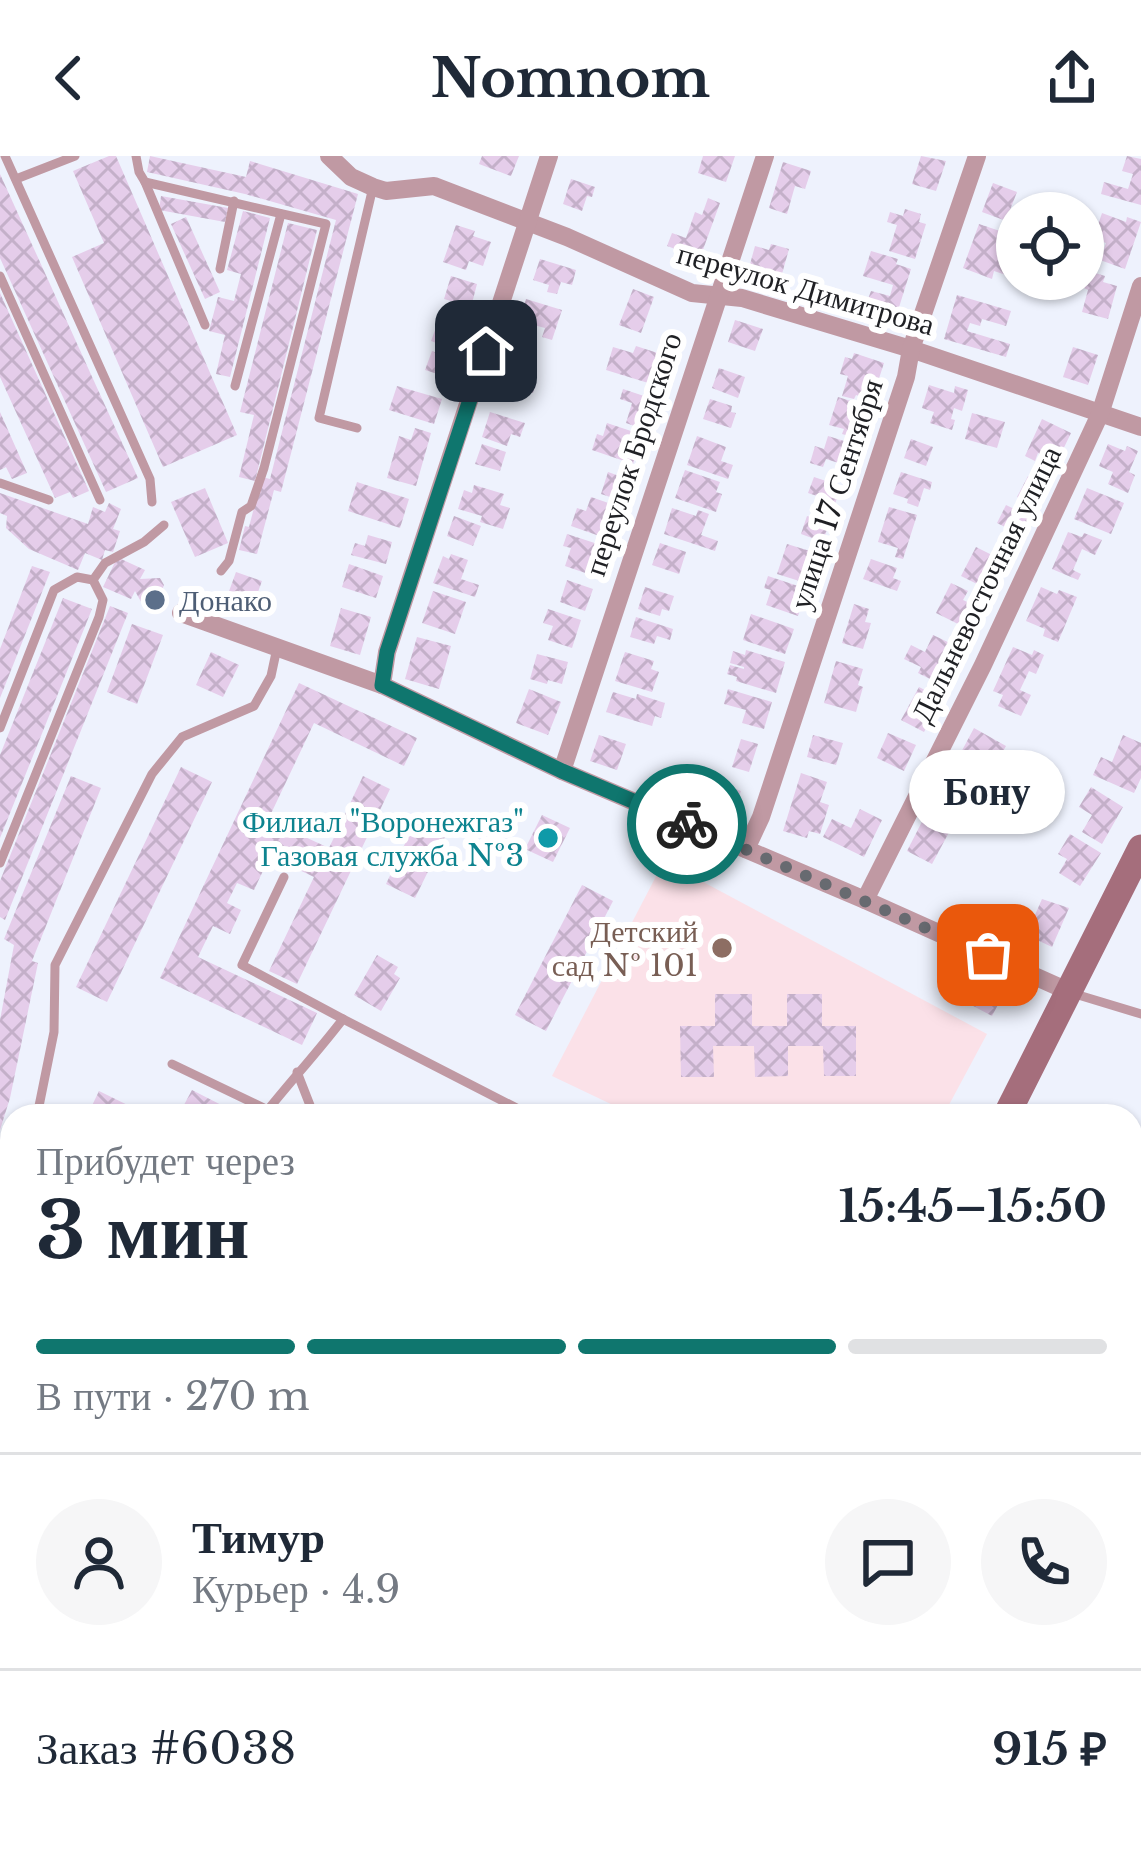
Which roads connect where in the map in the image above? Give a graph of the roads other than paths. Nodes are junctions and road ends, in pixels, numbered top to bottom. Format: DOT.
graph roads {
  1 [pos="5,156"];
  2 [pos="75,156"];
  3 [pos="136,156"];
  4 [pos="329,156"];
  5 [pos="549,156"];
  6 [pos="764,156"];
  7 [pos="976,156"];
  8 [pos="16,179"];
  9 [pos="146,182"];
  10 [pos="373,187"];
  11 [pos="234,201"];
  12 [pos="281,214"];
  13 [pos="528,222"];
  14 [pos="220,269"];
  15 [pos="0,276"];
  16 [pos="1141,286"];
  17 [pos="720,296"];
  18 [pos="205,325"];
  19 [pos="910,349"];
  20 [pos="235,386"];
  21 [pos="1100,414"];
  22 [pos="1141,427"];
  23 [pos="357,428"];
  24 [pos="0,483"];
  25 [pos="49,500"];
  26 [pos="100,500"];
  27 [pos="152,502"];
  28 [pos="164,525"];
  29 [pos="220,571"];
  30 [pos="93,580"];
  31 [pos="181,613"];
  32 [pos="277,648"];
  33 [pos="382,685"];
  34 [pos="0,728"];
  35 [pos="562,771"];
  36 [pos="1141,848"];
  37 [pos="746,849"];
  38 [pos="0,863"];
  39 [pos="284,877"];
  40 [pos="865,899"];
  41 [pos="1070,992"];
  42 [pos="1141,1014"];
  43 [pos="344,1019"];
  44 [pos="172,1064"];
  45 [pos="296,1072"];
  46 [pos="39,1104"];
  47 [pos="248,1104"];
  48 [pos="272,1104"];
  49 [pos="309,1104"];
  50 [pos="509,1104"];
  51 [pos="1012,1104"];
  1 -- 8 [label="lane"];
  2 -- 8 [label="lane"];
  3 -- 9 [label="lane"];
  4 -- 10 [label="street"];
  5 -- 13 [label="street"];
  6 -- 17 [label="street, переулок Бродского"];
  7 -- 19 [label="street, улица 17 Сентября"];
  8 -- 27 [label="lane"];
  9 -- 11 [label="lane"];
  9 -- 18 [label="lane"];
  10 -- 13 [label="street, переулок Димитрова"];
  10 -- 23 [label="lane"];
  11 -- 12 [label="lane"];
  11 -- 14 [label="lane"];
  12 -- 20 [label="lane"];
  12 -- 29 [label="lane"];
  13 -- 17 [label="street, переулок Димитрова"];
  13 -- 33 [label="street"];
  15 -- 26 [label="lane"];
  16 -- 21 [label="street, Дальневосточная улица"];
  17 -- 19 [label="street, переулок Димитрова"];
  17 -- 35 [label="street, переулок Бродского"];
  19 -- 21 [label="street, переулок Димитрова"];
  19 -- 37 [label="street, улица 17 Сентября"];
  21 -- 22 [label="street, переулок Димитрова"];
  21 -- 40 [label="street, Дальневосточная улица"];
  24 -- 25 [label="lane"];
  28 -- 30 [label="lane"];
  30 -- 34 [label="lane"];
  30 -- 38 [label="lane"];
  31 -- 32 [label="street"];
  32 -- 33 [label="street"];
  32 -- 46 [label="lane"];
  33 -- 35 [label="street"];
  35 -- 37 [label="street"];
  36 -- 41 [label="main road"];
  37 -- 40 [label="street"];
  39 -- 43 [label="lane"];
  40 -- 41 [label="street"];
  41 -- 42 [label="lane"];
  41 -- 51 [label="main road"];
  43 -- 45 [label="lane"];
  43 -- 50 [label="lane"];
  44 -- 47 [label="lane"];
  45 -- 48 [label="lane"];
  45 -- 49 [label="lane"];
}
